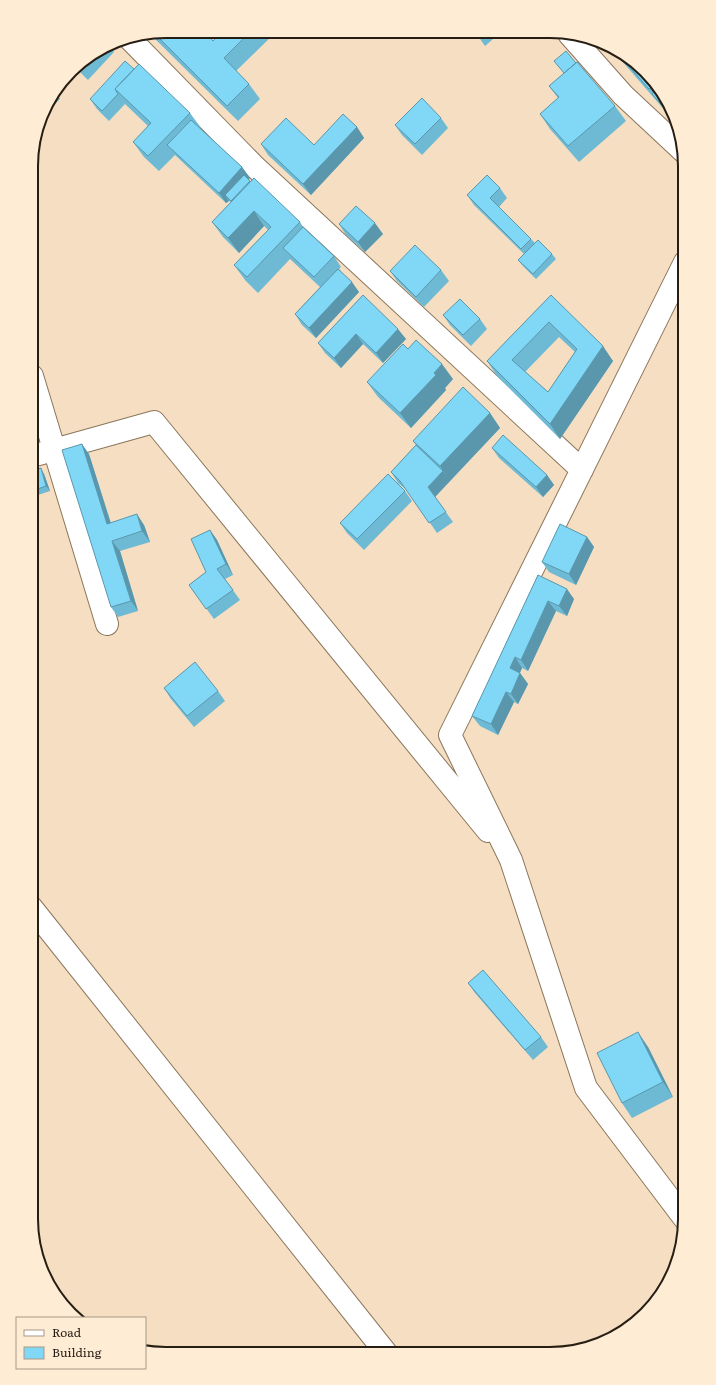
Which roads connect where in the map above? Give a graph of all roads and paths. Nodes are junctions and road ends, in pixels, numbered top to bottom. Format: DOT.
graph roads {
  1 [pos="574,40"];
  2 [pos="133,42"];
  3 [pos="677,146"];
  4 [pos="678,276"];
  5 [pos="38,395"];
  6 [pos="55,450"];
  7 [pos="38,454"];
  8 [pos="582,470"];
  9 [pos="107,624"];
  10 [pos="511,860"];
  11 [pos="38,916"];
  12 [pos="678,1210"];
  13 [pos="381,1347"];
  1 -- 3 [label="street"];
  2 -- 8 [label="street"];
  4 -- 8 [label="street"];
  5 -- 6 [label="street"];
  6 -- 7 [label="street"];
  6 -- 9 [label="street"];
  6 -- 10 [label="street"];
  8 -- 10 [label="street"];
  10 -- 12 [label="street"];
  11 -- 13 [label="street"];
}
